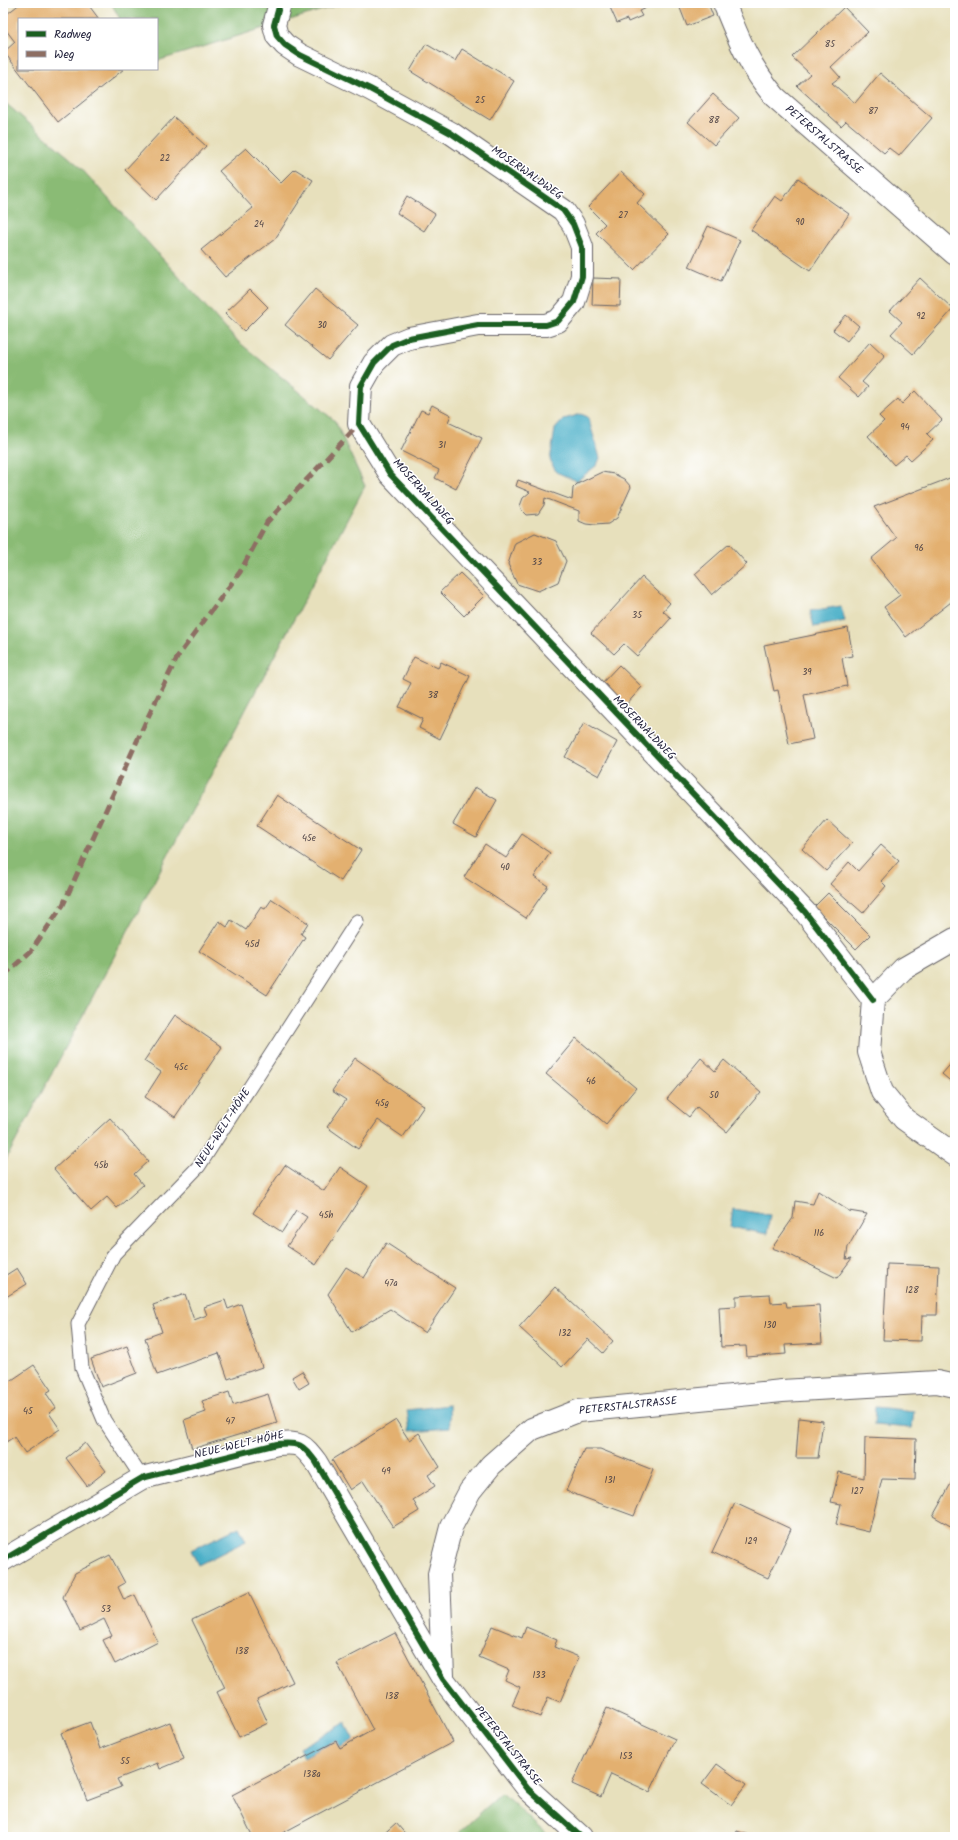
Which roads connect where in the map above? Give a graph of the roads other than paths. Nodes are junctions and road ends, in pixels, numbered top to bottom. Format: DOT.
graph roads {
  1 [pos="280,3"];
  2 [pos="724,3"];
  3 [pos="955,254"];
  4 [pos="357,921"];
  5 [pos="955,939"];
  6 [pos="873,1000"];
  7 [pos="955,1154"];
  8 [pos="955,1386"];
  9 [pos="142,1478"];
  10 [pos="3,1560"];
  11 [pos="443,1679"];
  12 [pos="581,1837"];
  1 -- 6 [label="street, MOSERWALDWEG"];
  2 -- 3 [label="street, PETERSTALSTRASSE"];
  4 -- 9 [label="lane, NEUE-WELT-HÖHE"];
  5 -- 6 [label="street"];
  6 -- 7 [label="street"];
  8 -- 11 [label="street, PETERSTALSTRASSE"];
  9 -- 10 [label="street, NEUE-WELT-HÖHE"];
  9 -- 11 [label="street, NEUE-WELT-HÖHE"];
  11 -- 12 [label="street, PETERSTALSTRASSE"];
}
